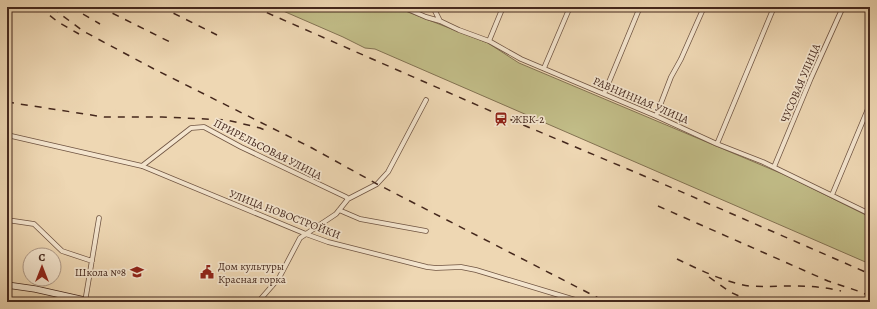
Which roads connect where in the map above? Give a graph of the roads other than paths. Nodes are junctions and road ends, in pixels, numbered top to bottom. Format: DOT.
graph roads {
  1 [pos="403,7"];
  2 [pos="434,7"];
  3 [pos="503,7"];
  4 [pos="570,7"];
  5 [pos="640,7"];
  6 [pos="704,7"];
  7 [pos="774,7"];
  8 [pos="843,7"];
  9 [pos="440,21"];
  10 [pos="489,41"];
  11 [pos="544,68"];
  12 [pos="604,94"];
  13 [pos="426,100"];
  14 [pos="870,104"];
  15 [pos="656,116"];
  16 [pos="7,135"];
  17 [pos="717,144"];
  18 [pos="142,166"];
  19 [pos="774,167"];
  20 [pos="832,195"];
  21 [pos="348,199"];
  22 [pos="339,210"];
  23 [pos="870,214"];
  24 [pos="99,218"];
  25 [pos="7,220"];
  26 [pos="426,230"];
  27 [pos="306,234"];
  28 [pos="92,261"];
  29 [pos="7,285"];
  30 [pos="85,301"];
  31 [pos="93,302"];
  32 [pos="258,302"];
  33 [pos="582,302"];
  1 -- 9 [label="street, РАВНИННАЯ УЛИЦА"];
  2 -- 9 [label="street"];
  3 -- 10 [label="street"];
  4 -- 11 [label="street"];
  5 -- 12 [label="street"];
  6 -- 15 [label="street"];
  7 -- 17 [label="street"];
  8 -- 19 [label="street, ЧУСОВАЯ УЛИЦА"];
  9 -- 10 [label="street, РАВНИННАЯ УЛИЦА"];
  10 -- 11 [label="street, РАВНИННАЯ УЛИЦА"];
  11 -- 12 [label="street, РАВНИННАЯ УЛИЦА"];
  12 -- 15 [label="street, РАВНИННАЯ УЛИЦА"];
  13 -- 21 [label="street"];
  14 -- 20 [label="street"];
  15 -- 17 [label="street, РАВНИННАЯ УЛИЦА"];
  16 -- 18 [label="street, УЛИЦА НОВОСТРОЙКИ"];
  17 -- 19 [label="street, РАВНИННАЯ УЛИЦА"];
  18 -- 21 [label="street, ПРИРЕЛЬСОВАЯ УЛИЦА"];
  18 -- 27 [label="street, УЛИЦА НОВОСТРОЙКИ"];
  19 -- 20 [label="street, РАВНИННАЯ УЛИЦА"];
  20 -- 23 [label="street, РАВНИННАЯ УЛИЦА"];
  21 -- 22 [label="street"];
  22 -- 26 [label="street"];
  22 -- 27 [label="street"];
  24 -- 28 [label="street"];
  25 -- 28 [label="street"];
  27 -- 32 [label="street"];
  27 -- 33 [label="street, УЛИЦА НОВОСТРОЙКИ"];
  28 -- 30 [label="street"];
  29 -- 30 [label="main road"];
  30 -- 31 [label="main road"];
}
